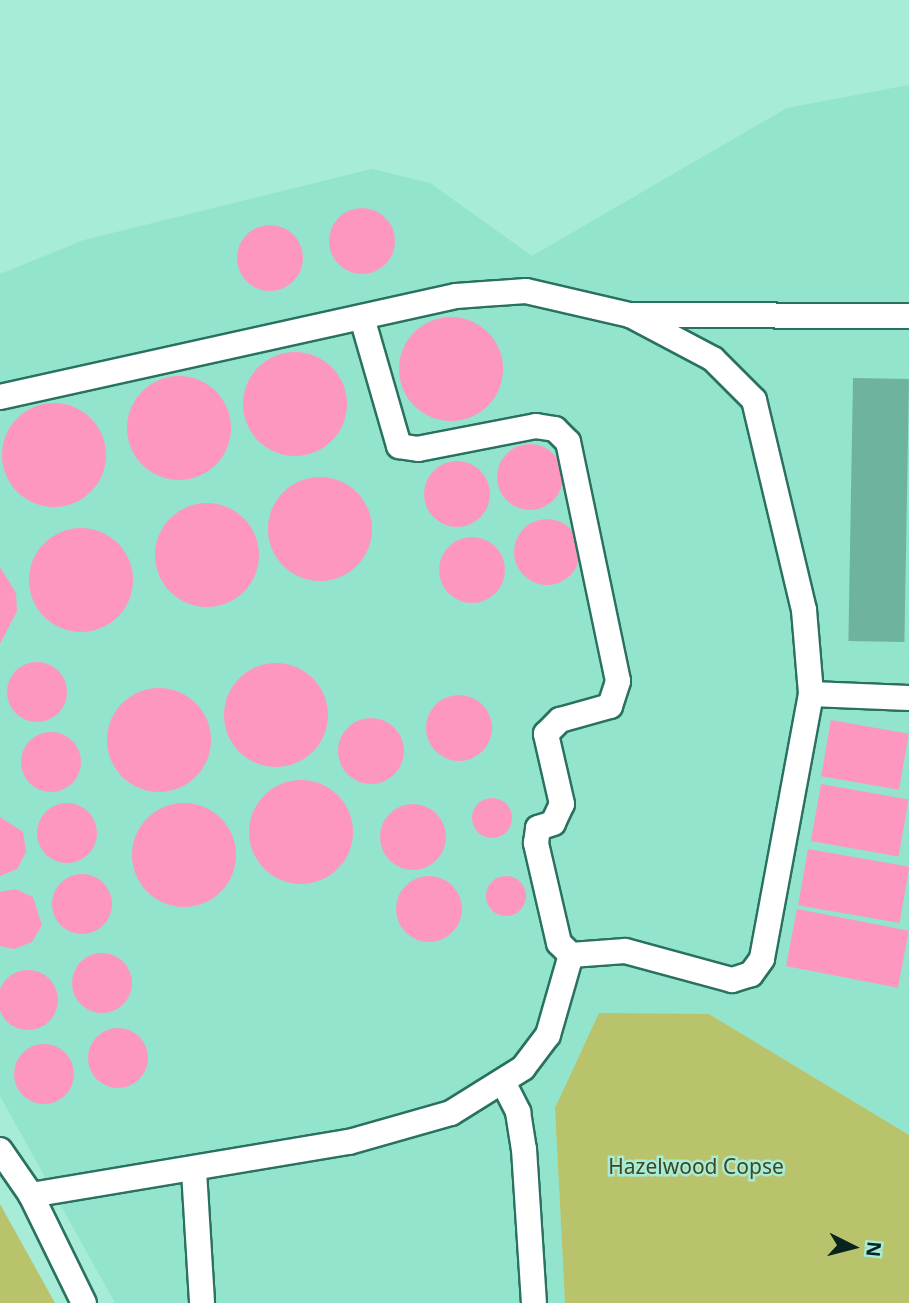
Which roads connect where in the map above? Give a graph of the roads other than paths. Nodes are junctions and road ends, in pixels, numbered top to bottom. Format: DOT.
graph roads {
  1 [pos="629,315"];
  2 [pos="909,316"];
  3 [pos="362,318"];
  4 [pos="0,397"];
  5 [pos="811,694"];
  6 [pos="909,698"];
  7 [pos="571,956"];
  8 [pos="503,1082"];
  9 [pos="0,1150"];
  10 [pos="194,1171"];
  11 [pos="32,1195"];
  12 [pos="83,1303"];
  13 [pos="202,1303"];
  14 [pos="534,1303"];
  1 -- 2 [label="lane"];
  1 -- 3 [label="lane"];
  1 -- 5 [label="lane"];
  3 -- 4 [label="lane"];
  3 -- 7 [label="lane"];
  5 -- 6 [label="lane"];
  5 -- 7 [label="lane"];
  7 -- 8 [label="lane"];
  8 -- 10 [label="lane"];
  8 -- 14 [label="lane"];
  9 -- 11 [label="lane"];
  10 -- 11 [label="lane"];
  10 -- 13 [label="lane"];
  11 -- 12 [label="lane"];
}
